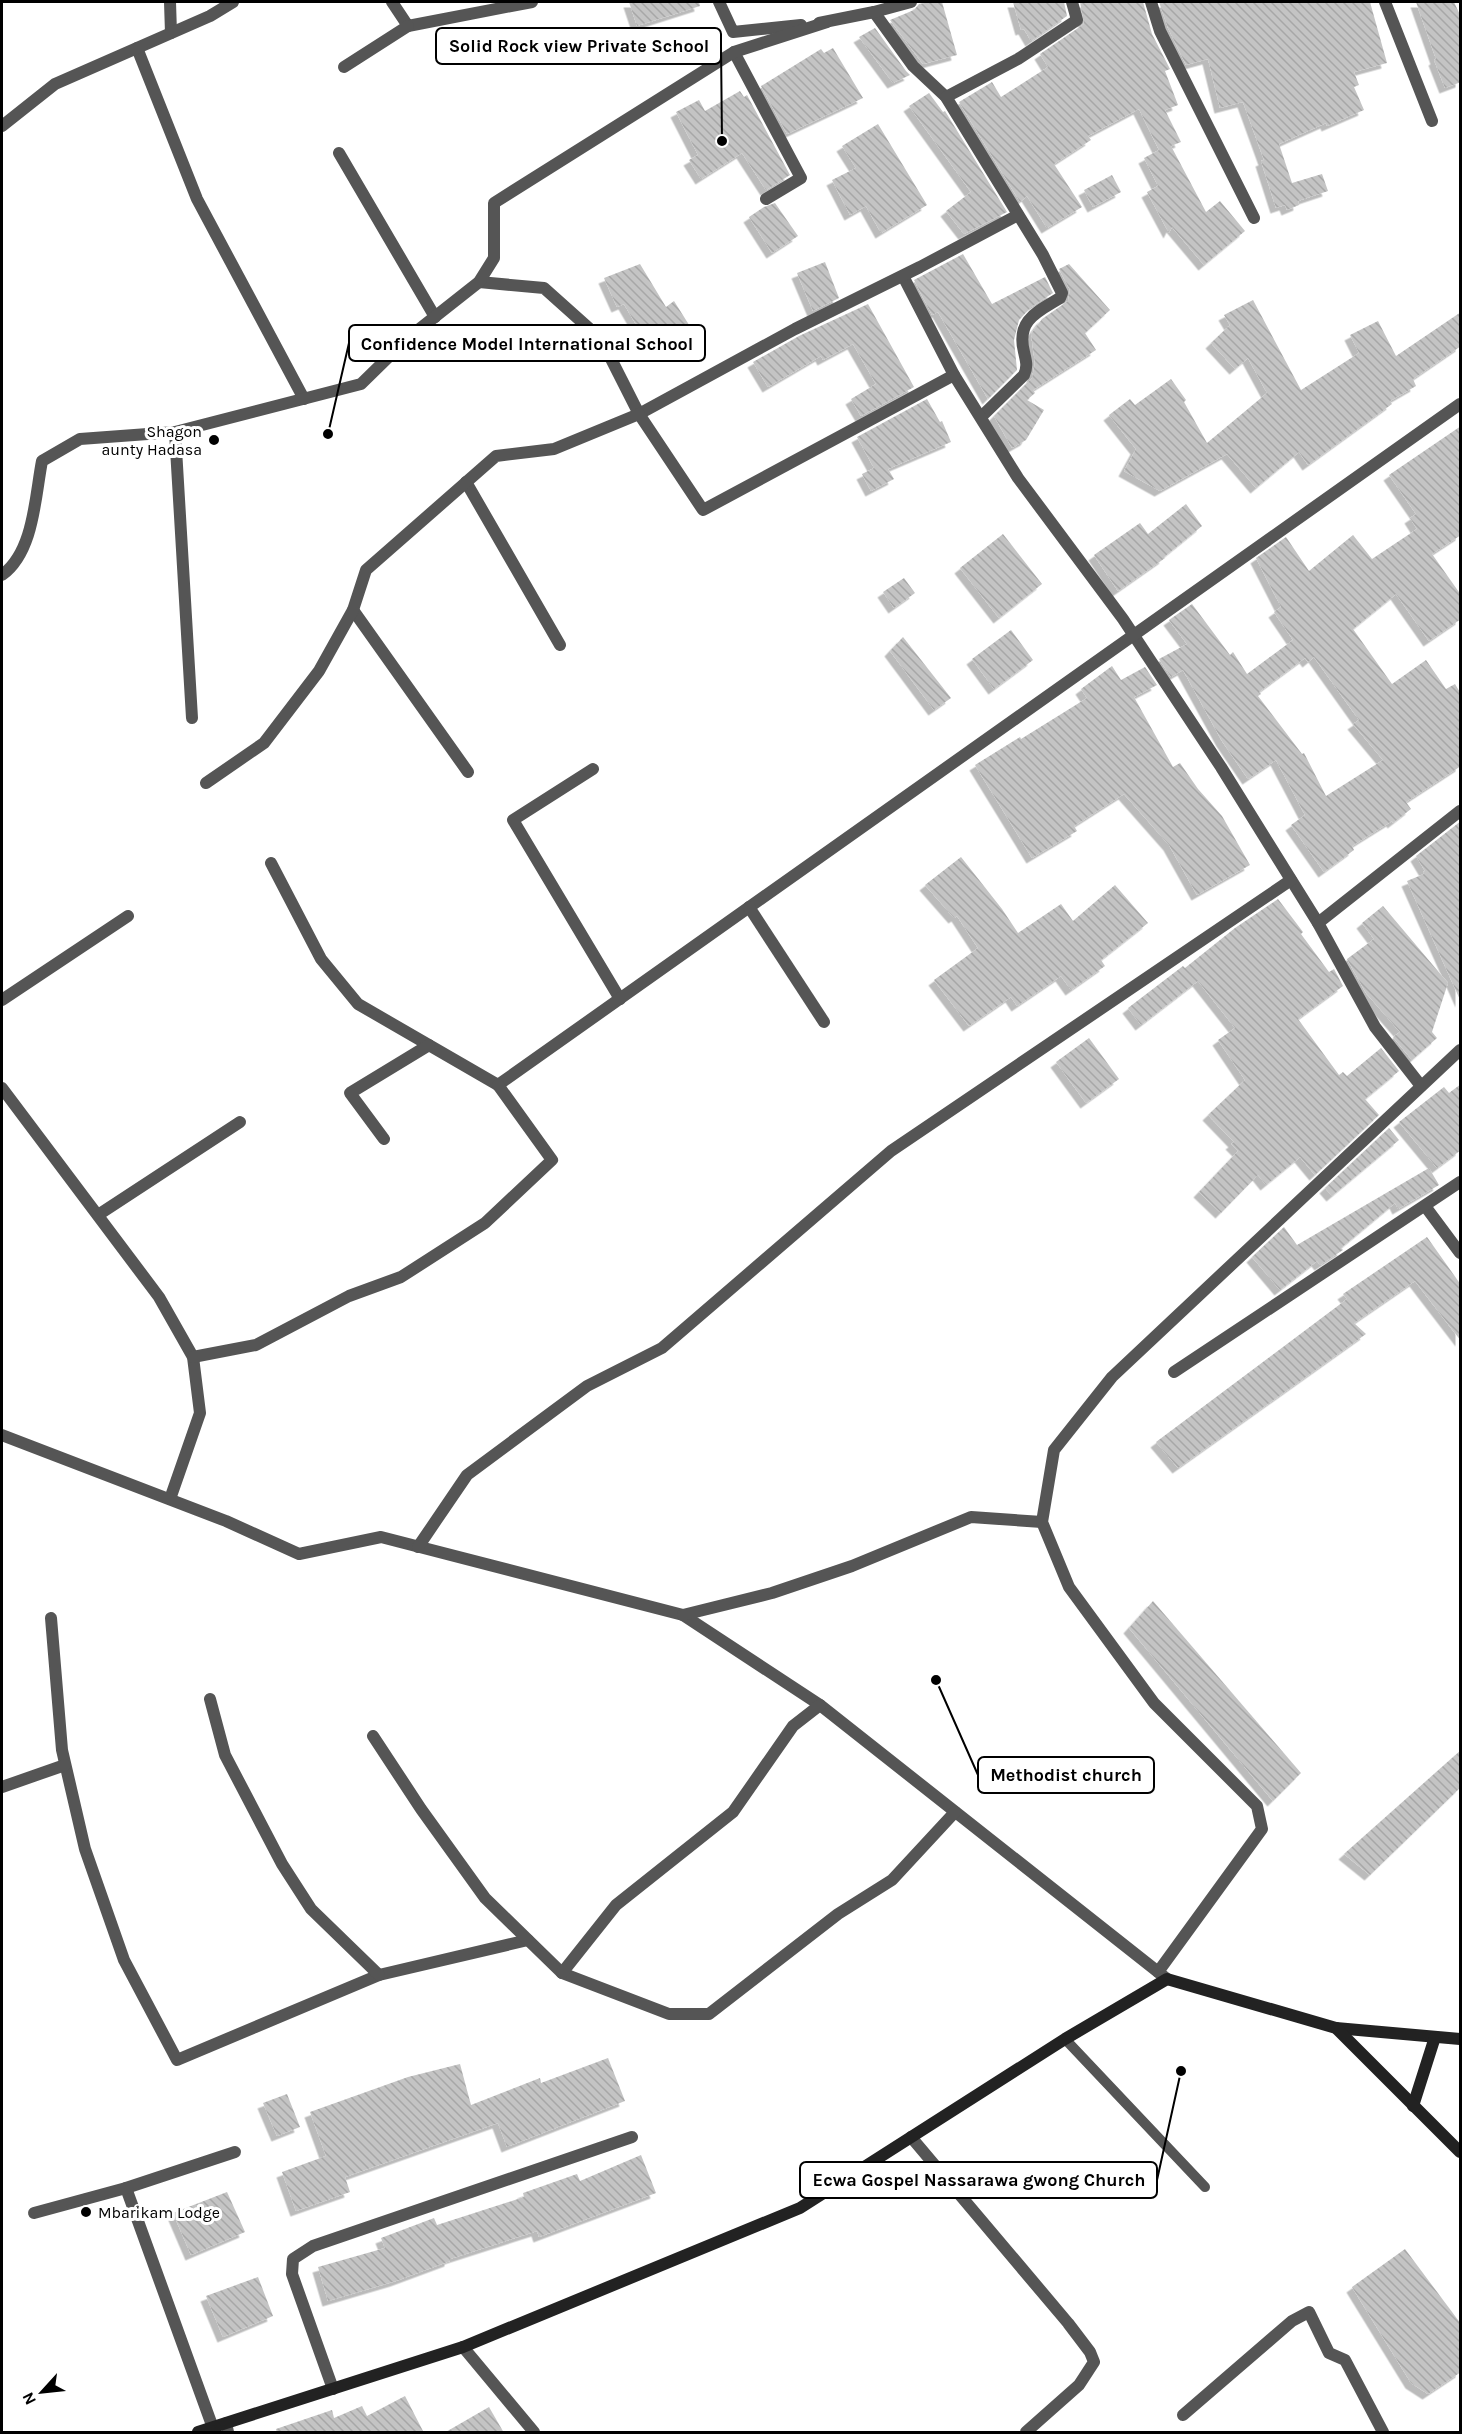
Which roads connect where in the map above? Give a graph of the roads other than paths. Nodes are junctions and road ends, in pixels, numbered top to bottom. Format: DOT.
graph roads {
  1 [pos="170,2"];
  2 [pos="233,2"];
  3 [pos="392,2"];
  4 [pos="532,2"];
  5 [pos="719,2"];
  6 [pos="911,2"];
  7 [pos="1072,2"];
  8 [pos="1150,2"];
  9 [pos="1385,2"];
  10 [pos="874,12"];
  11 [pos="827,22"];
  12 [pos="408,26"];
  13 [pos="171,33"];
  14 [pos="137,48"];
  15 [pos="734,52"];
  16 [pos="345,67"];
  17 [pos="946,97"];
  18 [pos="1432,121"];
  19 [pos="2,126"];
  20 [pos="339,153"];
  21 [pos="766,199"];
  22 [pos="1018,215"];
  23 [pos="1254,219"];
  24 [pos="903,276"];
  25 [pos="479,282"];
  26 [pos="435,317"];
  27 [pos="954,375"];
  28 [pos="304,399"];
  29 [pos="1461,404"];
  30 [pos="639,414"];
  31 [pos="981,417"];
  32 [pos="175,432"];
  33 [pos="466,482"];
  34 [pos="2,575"];
  35 [pos="353,610"];
  36 [pos="1134,635"];
  37 [pos="560,645"];
  38 [pos="192,718"];
  39 [pos="594,769"];
  40 [pos="468,772"];
  41 [pos="206,783"];
  42 [pos="1461,811"];
  43 [pos="271,863"];
  44 [pos="1291,880"];
  45 [pos="749,907"];
  46 [pos="129,916"];
  47 [pos="1318,923"];
  48 [pos="620,999"];
  49 [pos="2,1000"];
  50 [pos="824,1022"];
  51 [pos="429,1045"];
  52 [pos="1461,1050"];
  53 [pos="498,1085"];
  54 [pos="1422,1086"];
  55 [pos="2,1088"];
  56 [pos="240,1122"];
  57 [pos="384,1139"];
  58 [pos="1461,1182"];
  59 [pos="1425,1206"];
  60 [pos="98,1215"];
  61 [pos="1461,1252"];
  62 [pos="193,1357"];
  63 [pos="1174,1372"];
  64 [pos="2,1436"];
  65 [pos="170,1499"];
  66 [pos="1041,1522"];
  67 [pos="418,1547"];
  68 [pos="683,1615"];
  69 [pos="51,1618"];
  70 [pos="210,1699"];
  71 [pos="820,1705"];
  72 [pos="373,1736"];
  73 [pos="65,1765"];
  74 [pos="2,1787"];
  75 [pos="955,1812"];
  76 [pos="528,1940"];
  77 [pos="562,1972"];
  78 [pos="1163,1975"];
  79 [pos="379,1976"];
  80 [pos="1335,2028"];
  81 [pos="1435,2037"];
  82 [pos="1065,2039"];
  83 [pos="1461,2039"];
  84 [pos="1413,2106"];
  85 [pos="632,2137"];
  86 [pos="911,2137"];
  87 [pos="236,2152"];
  88 [pos="1461,2152"];
  89 [pos="1205,2187"];
  90 [pos="126,2188"];
  91 [pos="34,2213"];
  92 [pos="463,2347"];
  93 [pos="333,2389"];
  94 [pos="1183,2415"];
  95 [pos="213,2428"];
  96 [pos="227,2428"];
  97 [pos="198,2433"];
  98 [pos="534,2433"];
  99 [pos="1026,2433"];
  100 [pos="1383,2433"];
  1 -- 13 [label="street"];
  2 -- 13 [label="street"];
  3 -- 12 [label="street"];
  4 -- 12 [label="street"];
  5 -- 11 [label="street"];
  6 -- 10 [label="street"];
  7 -- 17 [label="street"];
  8 -- 23 [label="street"];
  9 -- 18 [label="street"];
  10 -- 11 [label="street"];
  10 -- 17 [label="street"];
  11 -- 15 [label="street"];
  12 -- 16 [label="street"];
  13 -- 14 [label="street"];
  14 -- 19 [label="street"];
  14 -- 28 [label="street"];
  15 -- 21 [label="street"];
  15 -- 25 [label="street"];
  17 -- 22 [label="street"];
  20 -- 26 [label="street"];
  22 -- 24 [label="street"];
  22 -- 31 [label="street"];
  24 -- 27 [label="street"];
  24 -- 30 [label="street"];
  25 -- 26 [label="street"];
  25 -- 30 [label="street"];
  26 -- 28 [label="street"];
  27 -- 30 [label="street"];
  27 -- 31 [label="street"];
  28 -- 32 [label="street"];
  29 -- 36 [label="street"];
  30 -- 33 [label="street"];
  31 -- 36 [label="street"];
  32 -- 34 [label="street"];
  32 -- 38 [label="street"];
  33 -- 35 [label="street"];
  33 -- 37 [label="street"];
  35 -- 40 [label="street"];
  35 -- 41 [label="street"];
  36 -- 44 [label="street"];
  36 -- 45 [label="street"];
  39 -- 48 [label="street"];
  42 -- 47 [label="street"];
  43 -- 51 [label="street"];
  44 -- 47 [label="street"];
  44 -- 67 [label="street"];
  45 -- 48 [label="street"];
  45 -- 50 [label="street"];
  46 -- 49 [label="street"];
  47 -- 54 [label="street"];
  48 -- 53 [label="street"];
  51 -- 53 [label="street"];
  51 -- 57 [label="street"];
  52 -- 54 [label="street"];
  53 -- 62 [label="street"];
  54 -- 66 [label="street"];
  55 -- 60 [label="street"];
  56 -- 60 [label="street"];
  58 -- 59 [label="street"];
  59 -- 61 [label="street"];
  59 -- 63 [label="street"];
  60 -- 62 [label="street"];
  62 -- 65 [label="street"];
  64 -- 65 [label="street"];
  65 -- 67 [label="street"];
  66 -- 68 [label="street"];
  66 -- 78 [label="street"];
  67 -- 68 [label="street"];
  68 -- 71 [label="street"];
  69 -- 73 [label="street"];
  70 -- 79 [label="street"];
  71 -- 75 [label="street"];
  71 -- 77 [label="street"];
  72 -- 76 [label="street"];
  73 -- 74 [label="street"];
  73 -- 79 [label="street"];
  75 -- 77 [label="street"];
  75 -- 78 [label="street"];
  76 -- 77 [label="street"];
  76 -- 79 [label="street"];
  78 -- 80 [label="street"];
  78 -- 82 [label="street"];
  80 -- 81 [label="street"];
  80 -- 84 [label="street"];
  81 -- 83 [label="street"];
  81 -- 84 [label="street"];
  82 -- 86 [label="street"];
  82 -- 89 [label="lane"];
  84 -- 88 [label="street"];
  85 -- 93 [label="street"];
  86 -- 92 [label="street"];
  86 -- 99 [label="street"];
  87 -- 90 [label="street"];
  90 -- 91 [label="street"];
  90 -- 95 [label="street"];
  92 -- 93 [label="street"];
  92 -- 98 [label="street"];
  93 -- 96 [label="street"];
  94 -- 100 [label="street"];
  95 -- 96 [label="street"];
  95 -- 97 [label="street"];
}
